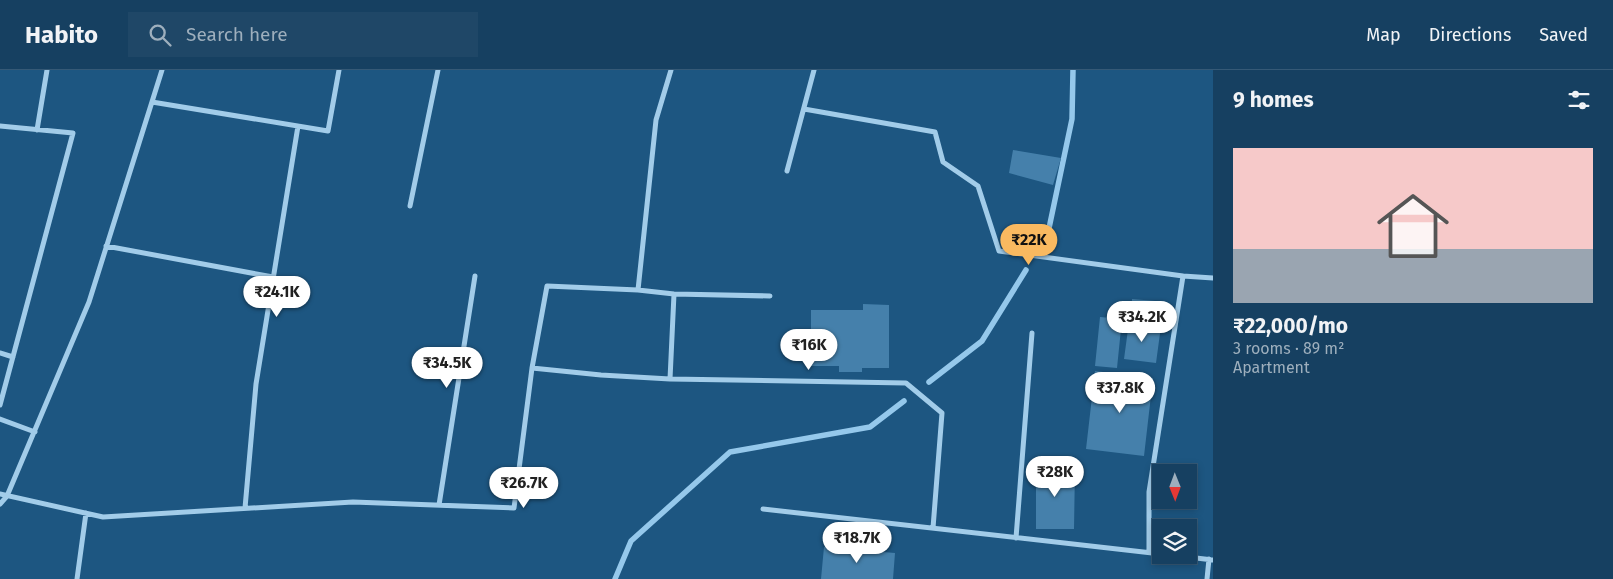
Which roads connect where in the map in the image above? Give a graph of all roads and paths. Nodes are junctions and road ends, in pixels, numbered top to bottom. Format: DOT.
graph roads {
  1 [pos="47,70"];
  2 [pos="162,70"];
  3 [pos="339,70"];
  4 [pos="438,70"];
  5 [pos="671,70"];
  6 [pos="814,70"];
  7 [pos="152,102"];
  8 [pos="804,109"];
  9 [pos="0,126"];
  10 [pos="298,126"];
  11 [pos="37,130"];
  12 [pos="787,171"];
  13 [pos="410,206"];
  14 [pos="106,246"];
  15 [pos="475,276"];
  16 [pos="1183,276"];
  17 [pos="273,277"];
  18 [pos="1213,278"];
  19 [pos="638,290"];
  20 [pos="674,294"];
  21 [pos="770,296"];
  22 [pos="1032,333"];
  23 [pos="0,353"];
  24 [pos="13,357"];
  25 [pos="532,368"];
  26 [pos="670,378"];
  27 [pos="0,405"];
  28 [pos="0,419"];
  29 [pos="34,432"];
  30 [pos="0,494"];
  31 [pos="7,496"];
  32 [pos="0,504"];
  33 [pos="439,505"];
  34 [pos="245,508"];
  35 [pos="763,509"];
  36 [pos="86,513"];
  37 [pos="933,528"];
  38 [pos="1016,538"];
  39 [pos="1148,552"];
  40 [pos="1152,553"];
  41 [pos="1197,558"];
  42 [pos="1211,560"];
  43 [pos="77,579"];
  44 [pos="1207,579"];
  1 -- 11 [label="street"];
  2 -- 7 [label="street"];
  3 -- 10 [label="street"];
  4 -- 13 [label="street"];
  5 -- 19 [label="street"];
  6 -- 8 [label="street"];
  7 -- 10 [label="street"];
  7 -- 14 [label="street"];
  8 -- 12 [label="street"];
  8 -- 16 [label="street"];
  9 -- 11 [label="street"];
  10 -- 17 [label="street"];
  11 -- 24 [label="street"];
  14 -- 17 [label="street"];
  14 -- 29 [label="street"];
  15 -- 33 [label="street"];
  16 -- 18 [label="street"];
  16 -- 39 [label="street"];
  17 -- 34 [label="street"];
  19 -- 20 [label="street"];
  19 -- 25 [label="street"];
  20 -- 21 [label="street"];
  20 -- 26 [label="street"];
  22 -- 38 [label="street"];
  23 -- 24 [label="street"];
  24 -- 27 [label="street"];
  25 -- 26 [label="street"];
  25 -- 33 [label="street"];
  26 -- 37 [label="street"];
  28 -- 29 [label="street"];
  29 -- 31 [label="street"];
  30 -- 31 [label="street"];
  31 -- 32 [label="street"];
  31 -- 36 [label="street"];
  33 -- 34 [label="street"];
  34 -- 36 [label="street"];
  35 -- 37 [label="street"];
  36 -- 43 [label="street"];
  37 -- 38 [label="street"];
  38 -- 39 [label="street"];
  39 -- 40 [label="street"];
  41 -- 42 [label="street"];
  42 -- 44 [label="street"];
}
